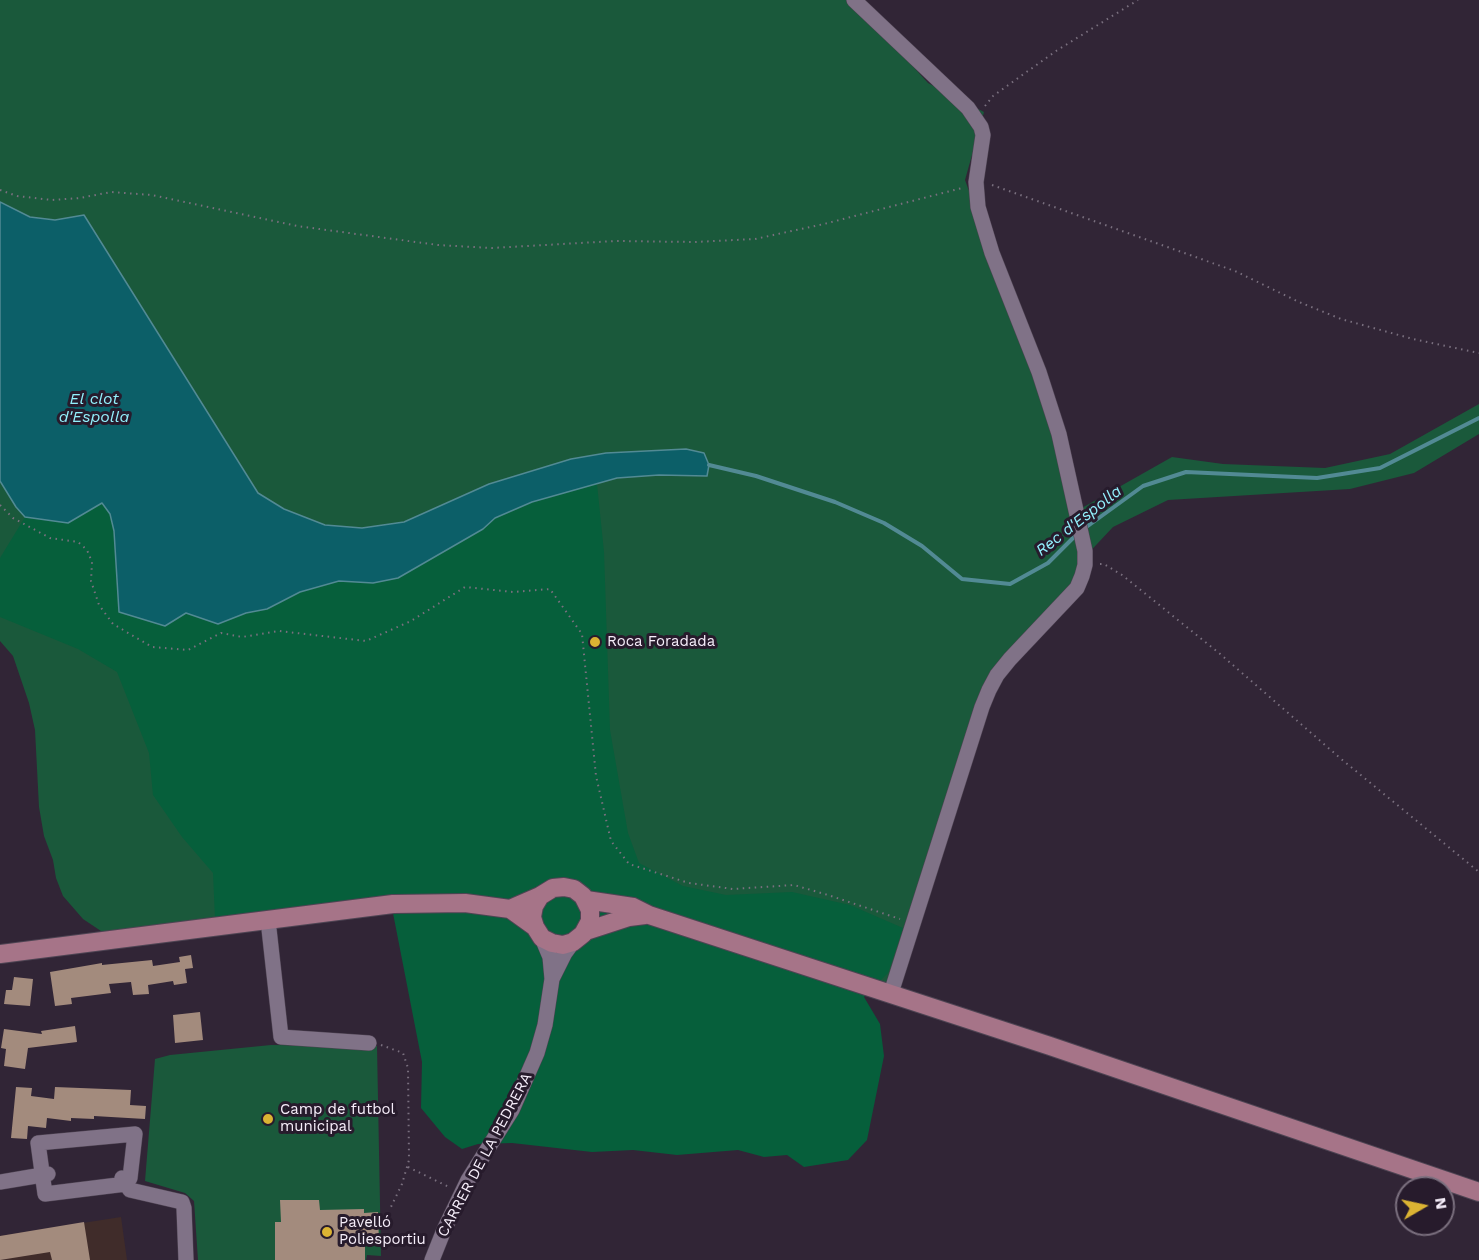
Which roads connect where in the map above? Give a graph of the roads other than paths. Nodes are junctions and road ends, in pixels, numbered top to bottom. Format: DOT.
graph roads {
  1 [pos="854,0"];
  2 [pos="540,896"];
  3 [pos="586,900"];
  4 [pos="510,909"];
  5 [pos="650,915"];
  6 [pos="268,920"];
  7 [pos="538,932"];
  8 [pos="580,936"];
  9 [pos="0,954"];
  10 [pos="552,979"];
  11 [pos="891,993"];
  12 [pos="369,1042"];
  13 [pos="48,1174"];
  14 [pos="123,1180"];
  15 [pos="0,1182"];
  16 [pos="1479,1192"];
  17 [pos="186,1260"];
  18 [pos="432,1260"];
  1 -- 11 [label="street"];
  2 -- 3 [label="main road"];
  2 -- 4 [label="main road"];
  2 -- 7 [label="main road"];
  3 -- 5 [label="main road"];
  3 -- 8 [label="main road"];
  4 -- 6 [label="main road"];
  4 -- 7 [label="main road"];
  5 -- 8 [label="main road"];
  5 -- 11 [label="main road"];
  6 -- 9 [label="main road"];
  6 -- 12 [label="street"];
  7 -- 8 [label="main road"];
  7 -- 10 [label="street, CARRER DE LA PEDRERA"];
  8 -- 10 [label="street, CARRER DE LA PEDRERA"];
  10 -- 18 [label="street, CARRER DE LA PEDRERA"];
  11 -- 16 [label="main road"];
  13 -- 15 [label="street"];
  14 -- 14 [label="street"];
  14 -- 17 [label="street"];
}
